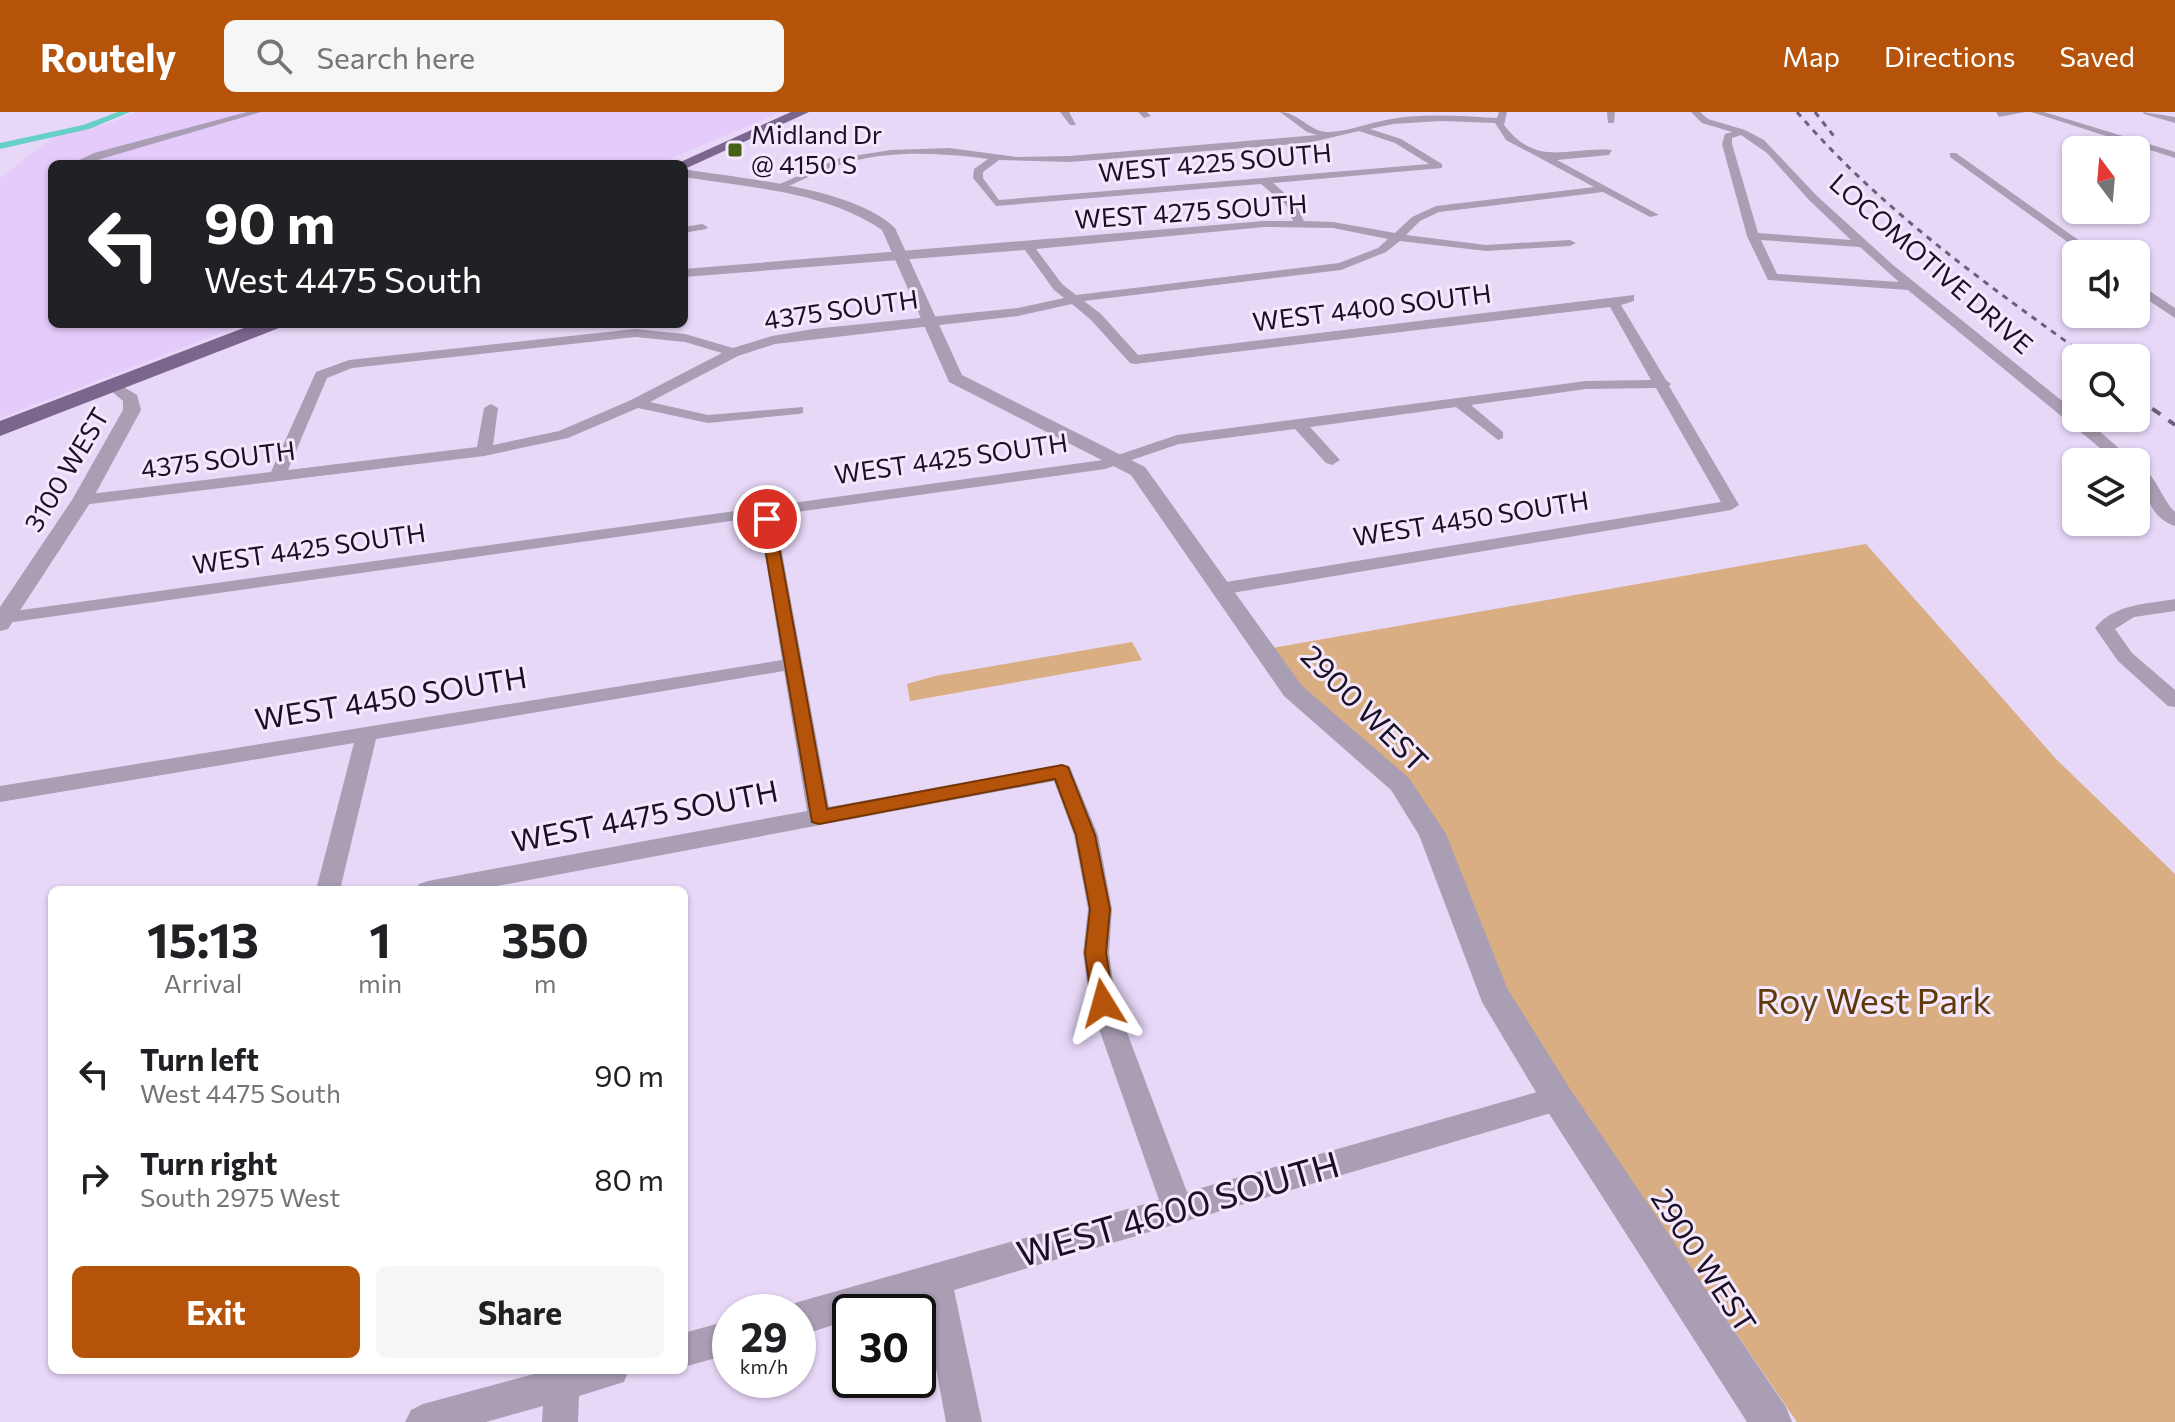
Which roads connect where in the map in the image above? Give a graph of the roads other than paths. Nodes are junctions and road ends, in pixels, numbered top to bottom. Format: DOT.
graph roads {
  1 [pos="257,112"];
  2 [pos="802,112"];
  3 [pos="1064,112"];
  4 [pos="1284,112"];
  5 [pos="1695,112"];
  6 [pos="2021,112"];
  7 [pos="2035,112"];
  8 [pos="2147,112"];
  9 [pos="1999,114"];
  10 [pos="1502,116"];
  11 [pos="2175,120"];
  12 [pos="1073,123"];
  13 [pos="1356,128"];
  14 [pos="1742,132"];
  15 [pos="1203,134"];
  16 [pos="1329,136"];
  17 [pos="1090,143"];
  18 [pos="1219,147"];
  19 [pos="1609,152"];
  20 [pos="1953,155"];
  21 [pos="2175,155"];
  22 [pos="1103,156"];
  23 [pos="996,158"];
  24 [pos="1546,158"];
  25 [pos="85,160"];
  26 [pos="688,162"];
  27 [pos="688,174"];
  28 [pos="1264,181"];
  29 [pos="773,189"];
  30 [pos="1604,189"];
  31 [pos="1654,215"];
  32 [pos="1299,223"];
  33 [pos="702,227"];
  34 [pos="688,229"];
  35 [pos="1753,236"];
  36 [pos="1397,237"];
  37 [pos="2072,240"];
  38 [pos="1570,243"];
  39 [pos="1862,244"];
  40 [pos="1028,246"];
  41 [pos="899,256"];
  42 [pos="688,273"];
  43 [pos="1909,286"];
  44 [pos="2150,296"];
  45 [pos="1069,299"];
  46 [pos="2175,314"];
  47 [pos="928,321"];
  48 [pos="262,328"];
  49 [pos="733,353"];
  50 [pos="1664,384"];
  51 [pos="112,385"];
  52 [pos="1459,402"];
  53 [pos="636,403"];
  54 [pos="491,408"];
  55 [pos="798,410"];
  56 [pos="1299,424"];
  57 [pos="0,429"];
  58 [pos="1498,435"];
  59 [pos="2110,448"];
  60 [pos="484,451"];
  61 [pos="1121,460"];
  62 [pos="1332,460"];
  63 [pos="277,476"];
  64 [pos="2150,485"];
  65 [pos="82,500"];
  66 [pos="766,511"];
  67 [pos="2175,521"];
  68 [pos="1220,589"];
  69 [pos="2175,605"];
  70 [pos="3,620"];
  71 [pos="792,664"];
  72 [pos="2175,701"];
  73 [pos="367,733"];
  74 [pos="0,794"];
  75 [pos="819,817"];
  76 [pos="329,886"];
  77 [pos="449,886"];
  78 [pos="1558,1099"];
  79 [pos="1177,1207"];
  80 [pos="936,1281"];
  81 [pos="816,1314"];
  82 [pos="712,1342"];
  83 [pos="688,1349"];
  84 [pos="598,1374"];
  85 [pos="562,1384"];
  86 [pos="423,1422"];
  87 [pos="560,1422"];
  88 [pos="964,1422"];
  89 [pos="1771,1422"];
  1 -- 25 [label="street"];
  2 -- 26 [label="main road"];
  3 -- 12 [label="street"];
  4 -- 16 [label="street"];
  5 -- 14 [label="street, LOCOMOTIVE DRIVE"];
  6 -- 9 [label="street"];
  7 -- 21 [label="street"];
  8 -- 11 [label="street"];
  10 -- 13 [label="street"];
  10 -- 24 [label="street"];
  13 -- 16 [label="street"];
  13 -- 28 [label="street, WEST 4225 SOUTH"];
  14 -- 35 [label="street"];
  14 -- 39 [label="street, LOCOMOTIVE DRIVE"];
  15 -- 18 [label="street"];
  16 -- 18 [label="street"];
  17 -- 22 [label="street"];
  18 -- 22 [label="street"];
  19 -- 24 [label="street"];
  20 -- 37 [label="street"];
  22 -- 23 [label="street"];
  23 -- 28 [label="street, WEST 4225 SOUTH"];
  23 -- 29 [label="street"];
  24 -- 30 [label="street"];
  27 -- 29 [label="street, 2900 WEST"];
  28 -- 32 [label="street"];
  29 -- 41 [label="street, 2900 WEST"];
  30 -- 31 [label="street"];
  30 -- 36 [label="street"];
  32 -- 36 [label="street, WEST 4275 SOUTH"];
  32 -- 40 [label="street, WEST 4275 SOUTH"];
  33 -- 34 [label="street"];
  35 -- 39 [label="street"];
  35 -- 43 [label="street"];
  36 -- 38 [label="street"];
  36 -- 45 [label="street, 4375 SOUTH"];
  39 -- 43 [label="street, LOCOMOTIVE DRIVE"];
  40 -- 41 [label="street, WEST 4275 SOUTH"];
  40 -- 45 [label="street"];
  41 -- 42 [label="street, WEST 4275 SOUTH"];
  41 -- 47 [label="street, 2900 WEST"];
  43 -- 59 [label="street, LOCOMOTIVE DRIVE"];
  44 -- 46 [label="street"];
  45 -- 47 [label="street, 4375 SOUTH"];
  45 -- 50 [label="street, WEST 4400 SOUTH"];
  47 -- 49 [label="street, 4375 SOUTH"];
  47 -- 61 [label="street, 2900 WEST"];
  48 -- 51 [label="main road"];
  49 -- 53 [label="street, 4375 SOUTH"];
  49 -- 63 [label="street"];
  50 -- 52 [label="street, WEST 4425 SOUTH"];
  50 -- 68 [label="street, WEST 4450 SOUTH"];
  51 -- 57 [label="main road"];
  51 -- 65 [label="street, 3100 WEST"];
  52 -- 56 [label="street, WEST 4425 SOUTH"];
  52 -- 58 [label="street"];
  53 -- 55 [label="street"];
  53 -- 60 [label="street, 4375 SOUTH"];
  54 -- 60 [label="street"];
  56 -- 61 [label="street, WEST 4425 SOUTH"];
  56 -- 62 [label="street"];
  60 -- 63 [label="street, 4375 SOUTH"];
  61 -- 66 [label="street, WEST 4425 SOUTH"];
  61 -- 68 [label="street, 2900 WEST"];
  63 -- 65 [label="street, 4375 SOUTH"];
  64 -- 67 [label="street"];
  65 -- 70 [label="street, 3100 WEST"];
  66 -- 70 [label="street, WEST 4425 SOUTH"];
  66 -- 71 [label="street"];
  68 -- 78 [label="street, 2900 WEST"];
  69 -- 72 [label="street"];
  71 -- 73 [label="street, WEST 4450 SOUTH"];
  71 -- 75 [label="street"];
  73 -- 74 [label="street, WEST 4450 SOUTH"];
  73 -- 76 [label="street"];
  75 -- 77 [label="street, WEST 4475 SOUTH"];
  75 -- 79 [label="street, WEST 4475 SOUTH"];
  78 -- 79 [label="street, WEST 4600 SOUTH"];
  78 -- 89 [label="street, 2900 WEST"];
  79 -- 80 [label="street, WEST 4600 SOUTH"];
  80 -- 81 [label="street, WEST 4600 SOUTH"];
  80 -- 88 [label="street"];
  82 -- 83 [label="street"];
  84 -- 85 [label="street"];
  85 -- 86 [label="street"];
  85 -- 87 [label="street"];
}
